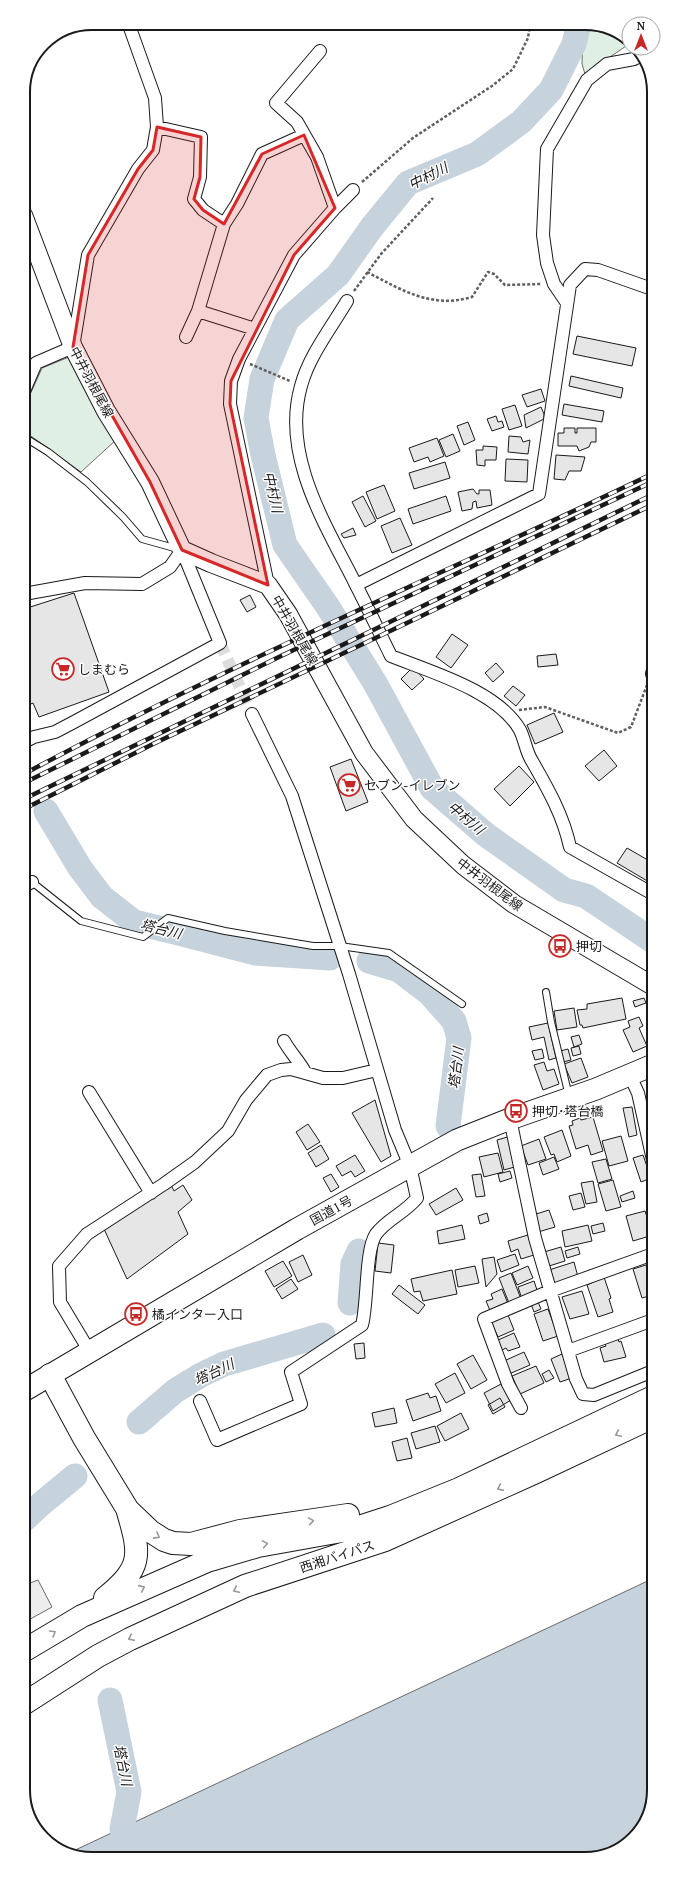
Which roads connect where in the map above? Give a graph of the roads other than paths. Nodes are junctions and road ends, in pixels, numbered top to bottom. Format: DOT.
graph roads {
  1 [pos="131,30"];
  2 [pos="320,51"];
  3 [pos="637,57"];
  4 [pos="157,127"];
  5 [pos="304,135"];
  6 [pos="353,190"];
  7 [pos="335,208"];
  8 [pos="224,224"];
  9 [pos="30,233"];
  10 [pos="647,286"];
  11 [pos="347,301"];
  12 [pos="567,303"];
  13 [pos="198,311"];
  14 [pos="254,329"];
  15 [pos="186,337"];
  16 [pos="73,347"];
  17 [pos="30,377"];
  18 [pos="30,441"];
  19 [pos="182,550"];
  20 [pos="268,585"];
  21 [pos="356,585"];
  22 [pos="30,593"];
  23 [pos="252,714"];
  24 [pos="30,739"];
  25 [pos="30,885"];
  26 [pos="647,891"];
  27 [pos="340,946"];
  28 [pos="647,982"];
  29 [pos="546,992"];
  30 [pos="462,1004"];
  31 [pos="284,1041"];
  32 [pos="647,1068"];
  33 [pos="377,1070"];
  34 [pos="305,1072"];
  35 [pos="630,1076"];
  36 [pos="89,1092"];
  37 [pos="570,1098"];
  38 [pos="510,1119"];
  39 [pos="647,1133"];
  40 [pos="410,1166"];
  41 [pos="151,1193"];
  42 [pos="647,1256"];
  43 [pos="550,1291"];
  44 [pos="647,1322"];
  45 [pos="568,1351"];
  46 [pos="90,1352"];
  47 [pos="647,1373"];
  48 [pos="50,1375"];
  49 [pos="30,1387"];
  50 [pos="647,1400"];
  51 [pos="200,1401"];
  52 [pos="522,1408"];
  53 [pos="647,1420"];
  54 [pos="599,1422"];
  55 [pos="124,1505"];
  56 [pos="82,1616"];
  57 [pos="30,1647"];
  58 [pos="30,1700"];
  1 -- 4 [label="street"];
  2 -- 5 [label="street"];
  3 -- 12 [label="street"];
  4 -- 8 [label="street"];
  4 -- 16 [label="street"];
  5 -- 7 [label="street"];
  5 -- 8 [label="street"];
  6 -- 7 [label="street"];
  7 -- 14 [label="street"];
  8 -- 13 [label="street"];
  9 -- 16 [label="main road, 中井羽根尾線"];
  10 -- 12 [label="street"];
  11 -- 21 [label="street"];
  12 -- 21 [label="street"];
  13 -- 14 [label="street"];
  13 -- 15 [label="street"];
  14 -- 20 [label="street"];
  16 -- 17 [label="street"];
  16 -- 19 [label="main road, 中井羽根尾線"];
  18 -- 19 [label="lane"];
  19 -- 20 [label="main road, 中井羽根尾線"];
  19 -- 22 [label="street"];
  19 -- 24 [label="street"];
  20 -- 28 [label="main road, 中井羽根尾線"];
  21 -- 26 [label="street"];
  23 -- 27 [label="street"];
  25 -- 27 [label="lane"];
  27 -- 30 [label="lane"];
  27 -- 33 [label="street"];
  29 -- 37 [label="lane"];
  31 -- 34 [label="street"];
  32 -- 35 [label="highway, 国道1号"];
  33 -- 34 [label="street"];
  33 -- 40 [label="street"];
  34 -- 41 [label="street"];
  35 -- 37 [label="highway, 国道1号"];
  35 -- 39 [label="street"];
  36 -- 41 [label="street"];
  37 -- 38 [label="highway, 国道1号"];
  38 -- 40 [label="highway, 国道1号"];
  38 -- 43 [label="street"];
  40 -- 46 [label="highway, 国道1号"];
  40 -- 51 [label="street"];
  41 -- 46 [label="street"];
  42 -- 43 [label="street"];
  43 -- 45 [label="street"];
  43 -- 52 [label="street"];
  44 -- 45 [label="street"];
  45 -- 47 [label="street"];
  46 -- 48 [label="highway, 国道1号"];
  48 -- 49 [label="highway, 国道1号"];
  48 -- 55 [label="highway"];
  50 -- 54 [label="highway, 西湘バイパス"];
  53 -- 58 [label="highway, 西湘バイパス, one-way"];
  55 -- 54 [label="highway, one-way"];
  56 -- 54 [label="highway, 西湘バイパス, one-way"];
  55 -- 56 [label="highway"];
  57 -- 56 [label="highway, 西湘バイパス, one-way"];
}
